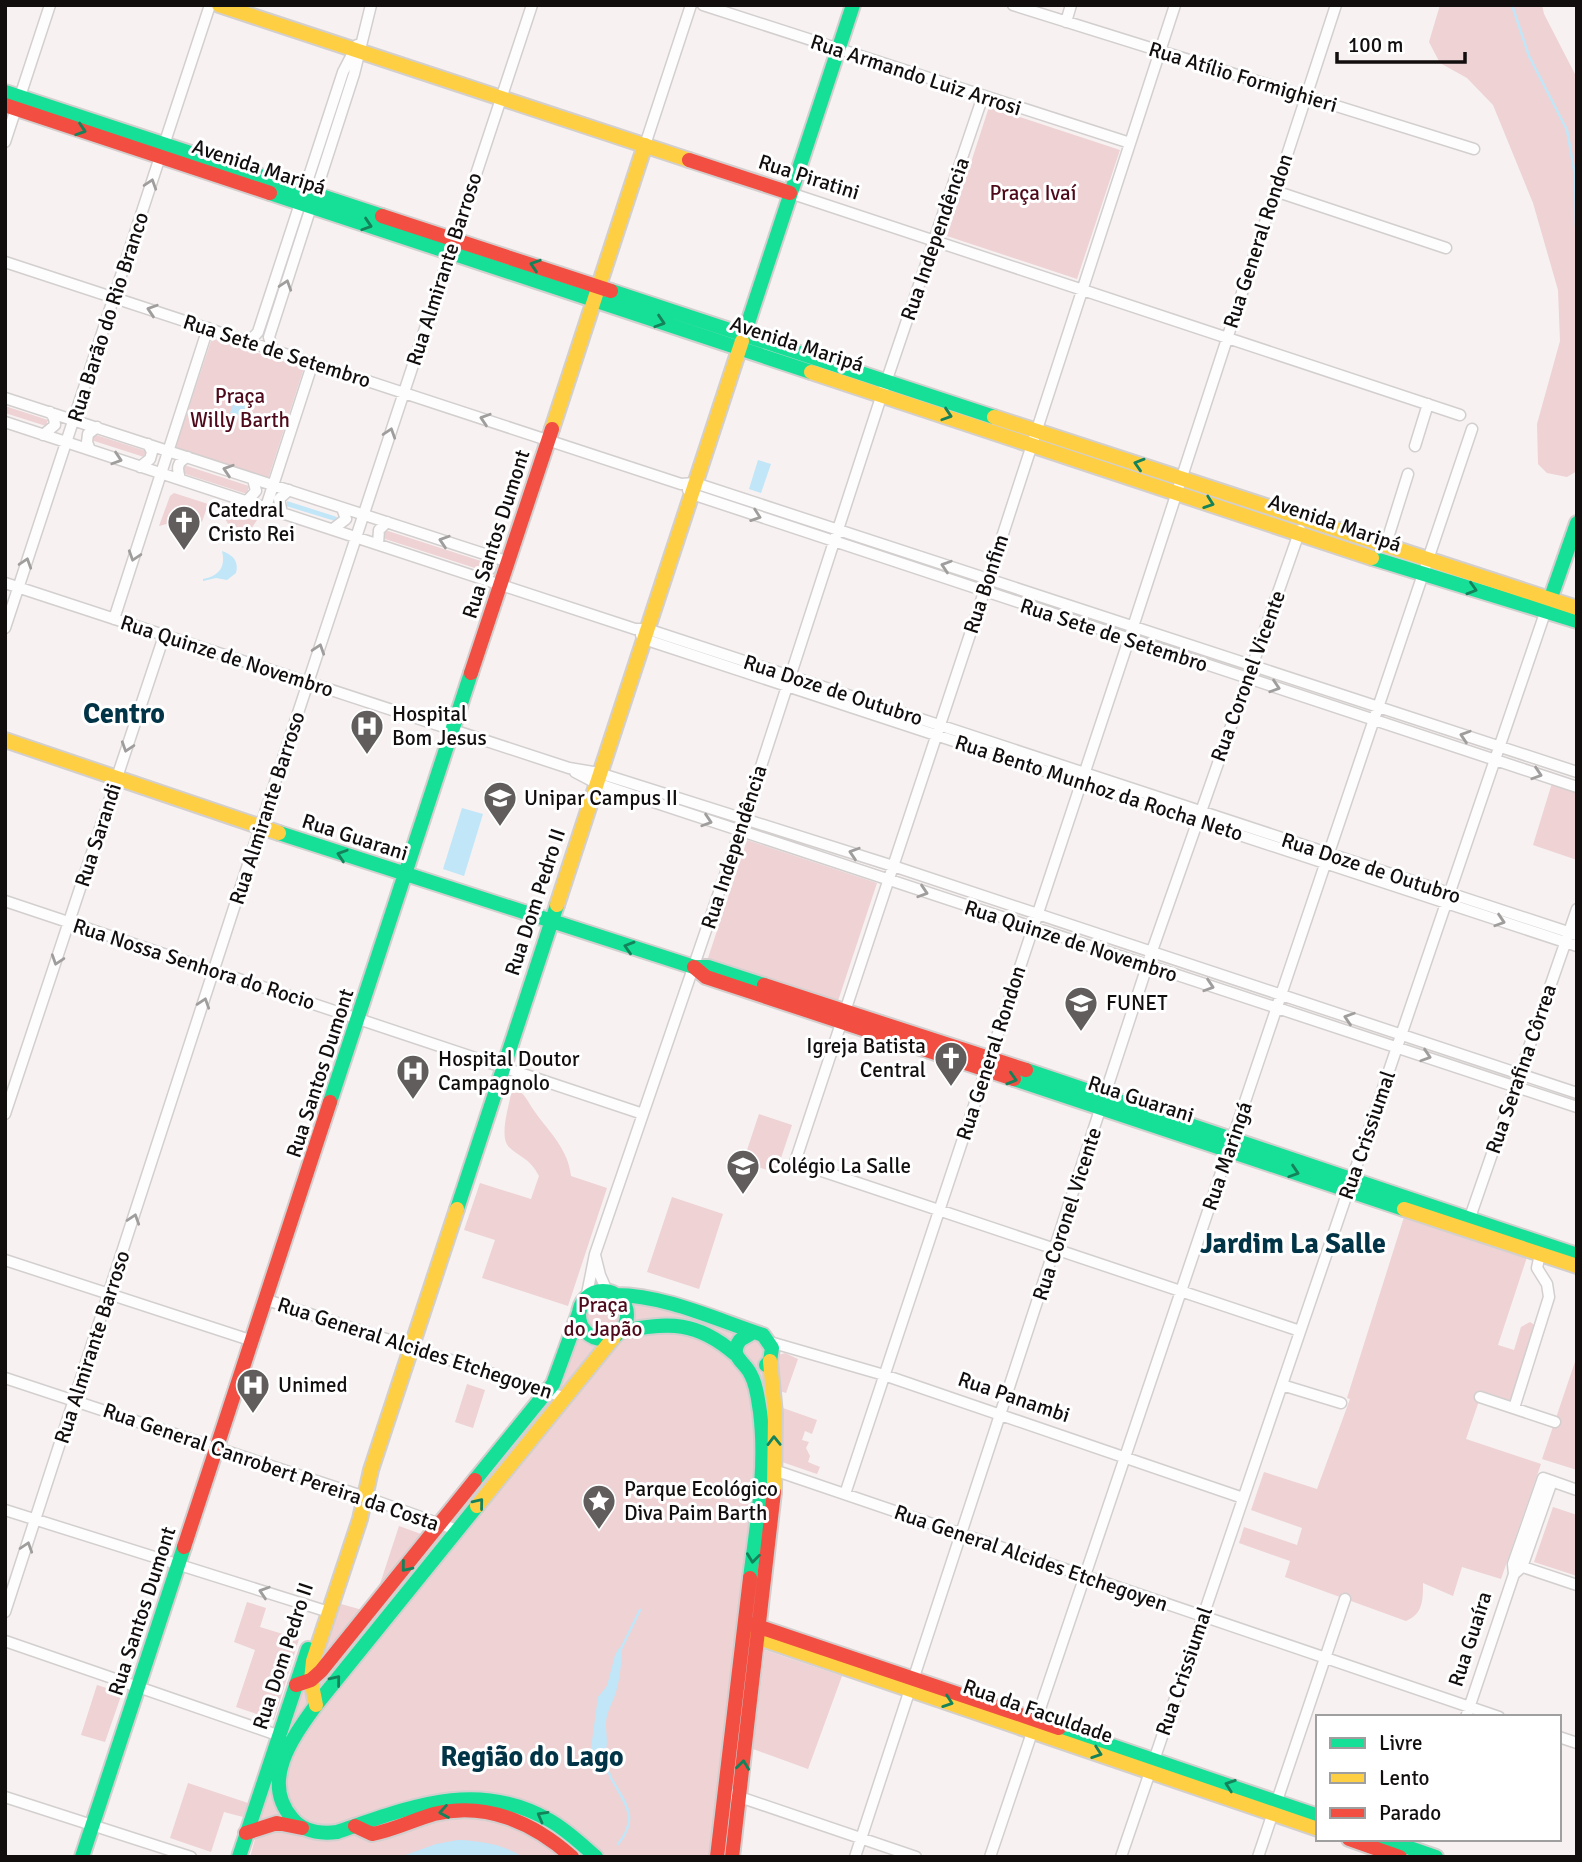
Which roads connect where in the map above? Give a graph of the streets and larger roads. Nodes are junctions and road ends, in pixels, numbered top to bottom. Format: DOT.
graph roads {
  1 [pos="50,5"];
  2 [pos="210,5"];
  3 [pos="219,5"];
  4 [pos="371,5"];
  5 [pos="532,5"];
  6 [pos="691,5"];
  7 [pos="703,5"];
  8 [pos="853,5"];
  9 [pos="1013,5"];
  10 [pos="1071,5"];
  11 [pos="1175,5"];
  12 [pos="1336,5"];
  13 [pos="1066,22"];
  14 [pos="358,47"];
  15 [pos="838,50"];
  16 [pos="1160,51"];
  17 [pos="343,72"];
  18 [pos="354,74"];
  19 [pos="5,92"];
  20 [pos="984,96"];
  21 [pos="1306,97"];
  22 [pos="501,98"];
  23 [pos="14,103"];
  24 [pos="5,142"];
  25 [pos="1130,143"];
  26 [pos="645,145"];
  27 [pos="1474,149"];
  28 [pos="162,150"];
  29 [pos="311,170"];
  30 [pos="321,174"];
  31 [pos="1275,191"];
  32 [pos="790,193"];
  33 [pos="307,198"];
  34 [pos="292,228"];
  35 [pos="303,231"];
  36 [pos="934,241"];
  37 [pos="452,246"];
  38 [pos="1446,248"];
  39 [pos="5,262"];
  40 [pos="1082,290"];
  41 [pos="598,294"];
  42 [pos="115,298"];
  43 [pos="617,301"];
  44 [pos="260,327"];
  45 [pos="208,328"];
  46 [pos="271,331"];
  47 [pos="737,337"];
  48 [pos="1226,338"];
  49 [pos="249,342"];
  50 [pos="273,350"];
  51 [pos="313,362"];
  52 [pos="884,388"];
  53 [pos="404,393"];
  54 [pos="5,398"];
  55 [pos="1428,404"];
  56 [pos="51,412"];
  57 [pos="1460,415"];
  58 [pos="74,420"];
  59 [pos="5,422"];
  60 [pos="96,427"];
  61 [pos="1472,429"];
  62 [pos="43,435"];
  63 [pos="1033,437"];
  64 [pos="550,440"];
  65 [pos="67,442"];
  66 [pos="148,444"];
  67 [pos="1415,446"];
  68 [pos="90,450"];
  69 [pos="168,451"];
  70 [pos="188,457"];
  71 [pos="140,467"];
  72 [pos="161,473"];
  73 [pos="1408,474"];
  74 [pos="180,479"];
  75 [pos="253,479"];
  76 [pos="1178,484"];
  77 [pos="274,485"];
  78 [pos="689,487"];
  79 [pos="289,490"];
  80 [pos="247,501"];
  81 [pos="266,508"];
  82 [pos="342,508"];
  83 [pos="282,513"];
  84 [pos="364,515"];
  85 [pos="1305,517"];
  86 [pos="387,522"];
  87 [pos="1577,523"];
  88 [pos="333,529"];
  89 [pos="838,530"];
  90 [pos="1298,532"];
  91 [pos="356,537"];
  92 [pos="834,542"];
  93 [pos="378,544"];
  94 [pos="1386,544"];
  95 [pos="486,555"];
  96 [pos="1430,559"];
  97 [pos="509,562"];
  98 [pos="1424,575"];
  99 [pos="478,576"];
  100 [pos="988,580"];
  101 [pos="5,583"];
  102 [pos="502,584"];
  103 [pos="18,588"];
  104 [pos="984,592"];
  105 [pos="1547,606"];
  106 [pos="1577,608"];
  107 [pos="114,619"];
  108 [pos="1577,621"];
  109 [pos="1133,627"];
  110 [pos="5,628"];
  111 [pos="642,632"];
  112 [pos="164,636"];
  113 [pos="1129,639"];
  114 [pos="1251,666"];
  115 [pos="1247,678"];
  116 [pos="788,681"];
  117 [pos="308,683"];
  118 [pos="1378,708"];
  119 [pos="1374,720"];
  120 [pos="454,730"];
  121 [pos="938,730"];
  122 [pos="5,740"];
  123 [pos="1499,747"];
  124 [pos="1494,760"];
  125 [pos="1577,772"];
  126 [pos="116,778"];
  127 [pos="598,778"];
  128 [pos="1083,778"];
  129 [pos="1577,787"];
  130 [pos="1198,816"];
  131 [pos="745,818"];
  132 [pos="260,828"];
  133 [pos="740,831"];
  134 [pos="1328,859"];
  135 [pos="893,866"];
  136 [pos="406,876"];
  137 [pos="888,880"];
  138 [pos="1448,898"];
  139 [pos="5,901"];
  140 [pos="1577,909"];
  141 [pos="1037,914"];
  142 [pos="69,922"];
  143 [pos="550,923"];
  144 [pos="1032,928"];
  145 [pos="1571,937"];
  146 [pos="1577,946"];
  147 [pos="1152,951"];
  148 [pos="1147,966"];
  149 [pos="694,967"];
  150 [pos="215,970"];
  151 [pos="1281,996"];
  152 [pos="1277,1008"];
  153 [pos="843,1017"];
  154 [pos="359,1019"];
  155 [pos="1401,1035"];
  156 [pos="1397,1047"];
  157 [pos="987,1064"];
  158 [pos="502,1066"];
  159 [pos="1519,1074"];
  160 [pos="1515,1085"];
  161 [pos="1577,1093"];
  162 [pos="1104,1102"];
  163 [pos="1577,1107"];
  164 [pos="5,1114"];
  165 [pos="643,1114"];
  166 [pos="1231,1145"];
  167 [pos="1350,1184"];
  168 [pos="939,1210"];
  169 [pos="1468,1225"];
  170 [pos="1055,1250"];
  171 [pos="595,1254"];
  172 [pos="1540,1254"];
  173 [pos="1577,1255"];
  174 [pos="5,1260"];
  175 [pos="1577,1266"];
  176 [pos="1181,1292"];
  177 [pos="611,1293"];
  178 [pos="109,1295"];
  179 [pos="267,1300"];
  180 [pos="583,1304"];
  181 [pos="1300,1331"];
  182 [pos="751,1333"];
  183 [pos="618,1334"];
  184 [pos="253,1341"];
  185 [pos="770,1342"];
  186 [pos="410,1348"];
  187 [pos="735,1354"];
  188 [pos="770,1361"];
  189 [pos="748,1369"];
  190 [pos="884,1375"];
  191 [pos="5,1378"];
  192 [pos="1282,1385"];
  193 [pos="547,1392"];
  194 [pos="563,1397"];
  195 [pos="1480,1397"];
  196 [pos="74,1400"];
  197 [pos="1341,1403"];
  198 [pos="1514,1408"];
  199 [pos="1001,1415"];
  200 [pos="1555,1422"];
  201 [pos="218,1447"];
  202 [pos="1125,1457"];
  203 [pos="768,1468"];
  204 [pos="1577,1490"];
  205 [pos="845,1494"];
  206 [pos="362,1496"];
  207 [pos="1243,1497"];
  208 [pos="5,1510"];
  209 [pos="36,1520"];
  210 [pos="441,1524"];
  211 [pos="457,1530"];
  212 [pos="962,1534"];
  213 [pos="179,1565"];
  214 [pos="1516,1568"];
  215 [pos="1085,1576"];
  216 [pos="1577,1586"];
  217 [pos="1345,1599"];
  218 [pos="325,1611"];
  219 [pos="5,1612"];
  220 [pos="1203,1616"];
  221 [pos="752,1630"];
  222 [pos="5,1641"];
  223 [pos="1325,1658"];
  224 [pos="312,1680"];
  225 [pos="913,1684"];
  226 [pos="296,1685"];
  227 [pos="139,1686"];
  228 [pos="316,1705"];
  229 [pos="1468,1712"];
  230 [pos="1487,1715"];
  231 [pos="1034,1725"];
  232 [pos="286,1738"];
  233 [pos="1152,1765"];
  234 [pos="278,1771"];
  235 [pos="732,1794"];
  236 [pos="5,1797"];
  237 [pos="1275,1807"];
  238 [pos="1316,1816"];
  239 [pos="93,1826"];
  240 [pos="355,1826"];
  241 [pos="303,1828"];
  242 [pos="1316,1828"];
  243 [pos="252,1831"];
  244 [pos="862,1838"];
  245 [pos="1355,1841"];
  246 [pos="1389,1841"];
  247 [pos="1422,1855"];
  248 [pos="82,1857"];
  249 [pos="191,1857"];
  250 [pos="239,1857"];
  251 [pos="248,1857"];
  252 [pos="572,1857"];
  253 [pos="596,1857"];
  254 [pos="717,1857"];
  255 [pos="732,1857"];
  256 [pos="855,1857"];
  257 [pos="916,1857"];
  258 [pos="990,1857"];
  259 [pos="1121,1857"];
  260 [pos="1258,1857"];
  261 [pos="1401,1857"];
  1 -- 23 [label="street"];
  2 -- 28 [label="street, Rua Barão do Rio Branco"];
  3 -- 14 [label="street, Rua Piratini"];
  4 -- 14 [label="street"];
  5 -- 22 [label="street, Rua Almirante Barroso"];
  6 -- 26 [label="street, Rua Santos Dumont"];
  7 -- 15 [label="street, Rua Armando Luiz Arrosi"];
  8 -- 15 [label="street, Rua Dom Pedro II"];
  9 -- 13 [label="street, Rua Atílio Formighieri"];
  10 -- 13 [label="street"];
  11 -- 16 [label="street, Rua Bonfim"];
  12 -- 21 [label="street, Rua General Rondon"];
  13 -- 16 [label="street, Rua Atílio Formighieri"];
  14 -- 17 [label="street"];
  14 -- 18 [label="street"];
  14 -- 22 [label="street, Rua Piratini"];
  15 -- 20 [label="street, Rua Armando Luiz Arrosi"];
  15 -- 32 [label="street, Rua Dom Pedro II"];
  16 -- 21 [label="street, Rua Atílio Formighieri"];
  16 -- 25 [label="street, Rua Bonfim"];
  17 -- 18 [label="street"];
  17 -- 29 [label="street"];
  18 -- 30 [label="street"];
  19 -- 23 [label="street, Avenida Maripá"];
  20 -- 25 [label="street, Rua Armando Luiz Arrosi"];
  20 -- 36 [label="street, Rua Independência"];
  21 -- 27 [label="street, Rua Atílio Formighieri"];
  21 -- 31 [label="street, Rua General Rondon"];
  22 -- 26 [label="street, Rua Piratini"];
  22 -- 37 [label="street, Rua Almirante Barroso"];
  23 -- 24 [label="street"];
  23 -- 28 [label="street, Avenida Maripá"];
  25 -- 40 [label="street, Rua Bonfim"];
  26 -- 32 [label="street, Rua Piratini"];
  26 -- 41 [label="street, Rua Santos Dumont"];
  28 -- 33 [label="street, Avenida Maripá"];
  42 -- 28 [label="street, Rua Barão do Rio Branco, one-way"];
  29 -- 30 [label="street"];
  29 -- 33 [label="street"];
  30 -- 33 [label="street"];
  31 -- 38 [label="street"];
  31 -- 48 [label="street, Rua General Rondon"];
  32 -- 36 [label="street, Rua Piratini"];
  32 -- 47 [label="street, Rua Dom Pedro II"];
  33 -- 34 [label="street"];
  33 -- 35 [label="street"];
  33 -- 37 [label="street, Avenida Maripá"];
  34 -- 35 [label="street"];
  34 -- 44 [label="street"];
  46 -- 35 [label="street, one-way"];
  36 -- 40 [label="street, Rua Piratini"];
  36 -- 52 [label="street, Rua Independência"];
  37 -- 41 [label="street, Avenida Maripá"];
  37 -- 53 [label="street, Rua Almirante Barroso"];
  39 -- 42 [label="street, Rua Sete de Setembro"];
  40 -- 48 [label="street, Rua Piratini"];
  40 -- 63 [label="street, Rua Bonfim"];
  41 -- 43 [label="street, Avenida Maripá"];
  41 -- 64 [label="street, Rua Santos Dumont"];
  45 -- 42 [label="street, Rua Sete de Setembro, one-way"];
  42 -- 58 [label="street, Rua Barão do Rio Branco"];
  43 -- 47 [label="street, Avenida Maripá"];
  43 -- 47 [label="street, Avenida Maripá, one-way"];
  44 -- 46 [label="street"];
  44 -- 49 [label="street"];
  45 -- 49 [label="street, Rua Sete de Setembro"];
  45 -- 69 [label="street"];
  46 -- 50 [label="street"];
  47 -- 52 [label="street, Avenida Maripá"];
  47 -- 78 [label="street, Rua Dom Pedro II"];
  48 -- 55 [label="street, Rua Piratini"];
  48 -- 76 [label="street, Rua General Rondon"];
  49 -- 50 [label="street, Rua Sete de Setembro"];
  50 -- 51 [label="street, Rua Sete de Setembro"];
  51 -- 53 [label="street, Rua Sete de Setembro"];
  51 -- 77 [label="street"];
  52 -- 63 [label="street, Avenida Maripá"];
  52 -- 89 [label="street, Rua Independência"];
  64 -- 53 [label="street, Rua Sete de Setembro, one-way"];
  84 -- 53 [label="street, Rua Almirante Barroso, one-way"];
  54 -- 56 [label="street"];
  55 -- 57 [label="street, Rua Piratini"];
  55 -- 67 [label="street"];
  56 -- 58 [label="street"];
  56 -- 62 [label="street"];
  58 -- 60 [label="street"];
  58 -- 65 [label="street, Rua Barão do Rio Branco"];
  59 -- 62 [label="street, Rua Doze de Outubro"];
  60 -- 66 [label="street"];
  60 -- 68 [label="street"];
  61 -- 96 [label="street"];
  62 -- 65 [label="street, Rua Doze de Outubro"];
  63 -- 76 [label="street, Avenida Maripá"];
  63 -- 100 [label="street, Rua Bonfim"];
  64 -- 78 [label="street, Rua Sete de Setembro"];
  64 -- 97 [label="street, Rua Santos Dumont"];
  65 -- 68 [label="street, Rua Doze de Outubro"];
  103 -- 65 [label="street, Rua Barão do Rio Branco, one-way"];
  66 -- 69 [label="street"];
  66 -- 71 [label="street"];
  68 -- 71 [label="street, Rua Doze de Outubro, one-way"];
  69 -- 70 [label="street"];
  69 -- 72 [label="street"];
  70 -- 74 [label="street"];
  75 -- 70 [label="street, one-way"];
  71 -- 72 [label="street, Rua Doze de Outubro"];
  72 -- 74 [label="street, Rua Doze de Outubro"];
  72 -- 107 [label="street, one-way"];
  73 -- 94 [label="street"];
  74 -- 80 [label="street, Rua Doze de Outubro"];
  75 -- 77 [label="street"];
  75 -- 80 [label="street"];
  76 -- 85 [label="street, Avenida Maripá"];
  76 -- 90 [label="street, Avenida Maripá, one-way"];
  76 -- 109 [label="street, Rua General Rondon"];
  77 -- 79 [label="street"];
  77 -- 81 [label="street"];
  78 -- 89 [label="street, Rua Sete de Setembro"];
  78 -- 92 [label="street, Rua Sete de Setembro, one-way"];
  78 -- 111 [label="street, Rua Dom Pedro II"];
  79 -- 82 [label="street"];
  79 -- 83 [label="street"];
  80 -- 81 [label="street, Rua Doze de Outubro"];
  81 -- 83 [label="street, Rua Doze de Outubro"];
  82 -- 84 [label="street"];
  82 -- 88 [label="street"];
  83 -- 88 [label="street, Rua Doze de Outubro"];
  84 -- 86 [label="street"];
  84 -- 91 [label="street, Rua Almirante Barroso"];
  85 -- 90 [label="street"];
  85 -- 94 [label="street, Avenida Maripá"];
  86 -- 93 [label="street"];
  95 -- 86 [label="street, one-way"];
  87 -- 105 [label="street"];
  88 -- 91 [label="street, Rua Doze de Outubro"];
  89 -- 92 [label="street, Rua Independência"];
  100 -- 89 [label="street, Rua Sete de Setembro, one-way"];
  90 -- 98 [label="street, Avenida Maripá"];
  90 -- 114 [label="street, Rua Coronel Vicente"];
  91 -- 93 [label="street, Rua Doze de Outubro"];
  117 -- 91 [label="street, Rua Almirante Barroso, one-way"];
  92 -- 104 [label="street, Rua Sete de Setembro"];
  92 -- 116 [label="street, Rua Independência"];
  93 -- 99 [label="street, Rua Doze de Outubro"];
  94 -- 96 [label="street, Avenida Maripá"];
  95 -- 97 [label="street"];
  95 -- 99 [label="street"];
  96 -- 98 [label="street"];
  96 -- 105 [label="street, Avenida Maripá"];
  97 -- 102 [label="street, Rua Santos Dumont"];
  98 -- 105 [label="street, Avenida Maripá, one-way"];
  98 -- 118 [label="street, Rua Maringá"];
  99 -- 102 [label="street, Rua Doze de Outubro"];
  100 -- 104 [label="street, Rua Bonfim"];
  100 -- 109 [label="street, Rua Sete de Setembro"];
  101 -- 103 [label="street, Rua Quinze de Novembro"];
  102 -- 111 [label="street, Rua Doze de Outubro"];
  102 -- 120 [label="street, Rua Santos Dumont"];
  103 -- 107 [label="street, Rua Quinze de Novembro"];
  103 -- 110 [label="street, Rua Barão do Rio Branco"];
  104 -- 113 [label="street, Rua Sete de Setembro"];
  104 -- 121 [label="street, Rua Bonfim"];
  105 -- 106 [label="street, Avenida Maripá"];
  105 -- 108 [label="street, Avenida Maripá"];
  105 -- 123 [label="street, Rua Crissiumal"];
  107 -- 112 [label="street, Rua Quinze de Novembro"];
  109 -- 113 [label="street, Rua General Rondon"];
  109 -- 114 [label="street, Rua Sete de Setembro"];
  111 -- 116 [label="street, Rua Doze de Outubro"];
  111 -- 127 [label="street, Rua Dom Pedro II"];
  112 -- 117 [label="street, Rua Quinze de Novembro"];
  112 -- 126 [label="street, Rua Sarandi, one-way"];
  113 -- 115 [label="street, Rua Sete de Setembro"];
  113 -- 128 [label="street, Rua General Rondon"];
  114 -- 115 [label="street, Rua Coronel Vicente"];
  114 -- 118 [label="street, Rua Sete de Setembro"];
  115 -- 119 [label="street, Rua Sete de Setembro, one-way"];
  115 -- 130 [label="street, Rua Coronel Vicente"];
  116 -- 121 [label="street, Rua Bento Munhoz da Rocha Neto"];
  116 -- 131 [label="street, Rua Independência"];
  117 -- 120 [label="street, Rua Quinze de Novembro"];
  117 -- 132 [label="street, Rua Almirante Barroso"];
  118 -- 119 [label="street, Rua Maringá"];
  123 -- 118 [label="street, Rua Sete de Setembro, one-way"];
  119 -- 124 [label="street, Rua Sete de Setembro"];
  119 -- 134 [label="street, Rua Maringá"];
  120 -- 127 [label="street, Rua Quinze de Novembro"];
  120 -- 136 [label="street, Rua Santos Dumont"];
  121 -- 128 [label="street, Rua Bento Munhoz da Rocha Neto"];
  121 -- 135 [label="street, Rua Bonfim"];
  122 -- 126 [label="street, Rua Guarani"];
  123 -- 124 [label="street, Rua Crissiumal"];
  123 -- 125 [label="street, Rua Sete de Setembro"];
  124 -- 129 [label="street, Rua Sete de Setembro, one-way"];
  124 -- 138 [label="street, Rua Crissiumal"];
  126 -- 132 [label="street, Rua Guarani"];
  126 -- 142 [label="street, Rua Sarandi"];
  127 -- 131 [label="street, Rua Quinze de Novembro"];
  127 -- 133 [label="street, Rua Quinze de Novembro, one-way"];
  127 -- 143 [label="street, Rua Dom Pedro II"];
  128 -- 130 [label="street, Rua Bento Munhoz da Rocha Neto"];
  128 -- 141 [label="street, Rua General Rondon"];
  130 -- 134 [label="street, Rua Bento Munhoz da Rocha Neto"];
  130 -- 147 [label="street, Rua Coronel Vicente"];
  131 -- 133 [label="street, Rua Independência"];
  135 -- 131 [label="street, Rua Quinze de Novembro, one-way"];
  136 -- 132 [label="street, Rua Guarani, one-way"];
  132 -- 150 [label="street, Rua Almirante Barroso"];
  133 -- 137 [label="street, Rua Quinze de Novembro"];
  133 -- 149 [label="street, Rua Independência"];
  134 -- 138 [label="street, Rua Bento Munhoz da Rocha Neto"];
  134 -- 151 [label="street, Rua Maringá"];
  135 -- 137 [label="street, Rua Bonfim"];
  135 -- 141 [label="street, Rua Quinze de Novembro"];
  136 -- 143 [label="street, Rua Guarani"];
  136 -- 154 [label="street, Rua Santos Dumont"];
  137 -- 144 [label="street, Rua Quinze de Novembro, one-way"];
  137 -- 153 [label="street, Rua Bonfim"];
  138 -- 145 [label="street, Rua Bento Munhoz da Rocha Neto"];
  138 -- 155 [label="street, Rua Crissiumal"];
  139 -- 142 [label="street, Rua Nossa Senhora do Rocio"];
  140 -- 145 [label="street, Rua Serafina Côrrea"];
  141 -- 144 [label="street, Rua General Rondon"];
  141 -- 147 [label="street, Rua Quinze de Novembro"];
  142 -- 150 [label="street, Rua Nossa Senhora do Rocio"];
  142 -- 164 [label="street, Rua Sarandi, one-way"];
  149 -- 143 [label="street, Rua Guarani, one-way"];
  143 -- 158 [label="street, Rua Dom Pedro II"];
  144 -- 148 [label="street, Rua Quinze de Novembro"];
  144 -- 157 [label="street, Rua General Rondon"];
  145 -- 146 [label="street, Rua Bento Munhoz da Rocha Neto"];
  145 -- 159 [label="street, Rua Serafina Côrrea"];
  147 -- 148 [label="street, Rua Coronel Vicente"];
  147 -- 151 [label="street, Rua Quinze de Novembro"];
  148 -- 152 [label="street, Rua Quinze de Novembro, one-way"];
  148 -- 162 [label="street, Rua Coronel Vicente"];
  149 -- 153 [label="street, Rua Guarani"];
  149 -- 165 [label="street, Rua Independência"];
  150 -- 154 [label="street, Rua Nossa Senhora do Rocio"];
  178 -- 150 [label="street, Rua Almirante Barroso, one-way"];
  151 -- 152 [label="street, Rua Maringá"];
  155 -- 151 [label="street, Rua Quinze de Novembro, one-way"];
  152 -- 156 [label="street, Rua Quinze de Novembro"];
  152 -- 166 [label="street, Rua Maringá"];
  153 -- 157 [label="street, Rua Guarani"];
  153 -- 168 [label="street, Rua Bonfim"];
  154 -- 158 [label="street, Rua Nossa Senhora do Rocio"];
  154 -- 179 [label="street, Rua Santos Dumont"];
  155 -- 156 [label="street, Rua Crissiumal"];
  155 -- 159 [label="street, Rua Quinze de Novembro"];
  156 -- 160 [label="street, Rua Quinze de Novembro, one-way"];
  156 -- 167 [label="street, Rua Crissiumal"];
  157 -- 162 [label="street, Rua Guarani"];
  157 -- 168 [label="street, Rua General Rondon"];
  158 -- 165 [label="street, Rua Nossa Senhora do Rocio"];
  158 -- 186 [label="street, Rua Dom Pedro II"];
  159 -- 160 [label="street, Rua Serafina Côrrea"];
  159 -- 161 [label="street, Rua Quinze de Novembro"];
  160 -- 163 [label="street, Rua Quinze de Novembro"];
  160 -- 169 [label="street, Rua Serafina Côrrea"];
  162 -- 166 [label="street, Rua Guarani"];
  162 -- 170 [label="street, Rua Coronel Vicente"];
  165 -- 171 [label="street, Rua Independência"];
  166 -- 167 [label="street, Rua Guarani"];
  166 -- 176 [label="street, Rua Maringá"];
  167 -- 169 [label="street, Rua Guarani"];
  167 -- 181 [label="street, Rua Crissiumal"];
  168 -- 170 [label="street"];
  168 -- 190 [label="street, Rua General Rondon"];
  169 -- 172 [label="street, Rua Guarani"];
  169 -- 173 [label="street, Rua Guarani"];
  170 -- 176 [label="street"];
  170 -- 199 [label="street, Rua Coronel Vicente"];
  171 -- 177 [label="street"];
  171 -- 180 [label="street, Rua Independência"];
  172 -- 175 [label="street, Rua Guarani"];
  172 -- 198 [label="street"];
  174 -- 178 [label="street"];
  176 -- 181 [label="street"];
  176 -- 202 [label="street, Rua Maringá"];
  177 -- 180 [label="street"];
  177 -- 182 [label="street"];
  177 -- 183 [label="street"];
  178 -- 184 [label="street"];
  178 -- 196 [label="street, Rua Almirante Barroso"];
  179 -- 184 [label="street, Rua Santos Dumont"];
  179 -- 186 [label="street, Rua General Alcides Etchegoyen"];
  180 -- 183 [label="street"];
  180 -- 193 [label="street"];
  181 -- 192 [label="street, Rua Crissiumal"];
  182 -- 185 [label="street"];
  182 -- 187 [label="street"];
  183 -- 187 [label="street"];
  183 -- 194 [label="street"];
  184 -- 201 [label="street, Rua Santos Dumont"];
  185 -- 188 [label="street"];
  185 -- 190 [label="street, Rua Panambi"];
  186 -- 193 [label="street, Rua General Alcides Etchegoyen"];
  186 -- 206 [label="street, Rua Dom Pedro II"];
  187 -- 189 [label="street"];
  188 -- 189 [label="street"];
  203 -- 188 [label="street, one-way"];
  189 -- 203 [label="street"];
  190 -- 199 [label="street, Rua Panambi"];
  190 -- 205 [label="street, Rua General Rondon"];
  191 -- 196 [label="street, Rua General Canrobert Pereira da Costa"];
  192 -- 197 [label="street"];
  192 -- 207 [label="street, Rua Crissiumal"];
  193 -- 194 [label="street, Rua General Alcides Etchegoyen"];
  193 -- 210 [label="street"];
  211 -- 194 [label="street, one-way"];
  195 -- 198 [label="street"];
  196 -- 201 [label="street, Rua General Canrobert Pereira da Costa"];
  196 -- 209 [label="street, Rua Almirante Barroso"];
  198 -- 200 [label="street"];
  199 -- 202 [label="street, Rua Panambi"];
  199 -- 212 [label="street, Rua Coronel Vicente"];
  201 -- 206 [label="street, Rua General Canrobert Pereira da Costa"];
  201 -- 213 [label="street, Rua Santos Dumont"];
  202 -- 207 [label="street, Rua Panambi"];
  202 -- 215 [label="street, Rua Maringá"];
  203 -- 205 [label="street, Rua General Alcides Etchegoyen"];
  203 -- 221 [label="street"];
  204 -- 214 [label="street, Rua Guaíra"];
  205 -- 212 [label="street, Rua General Alcides Etchegoyen"];
  206 -- 210 [label="street, Rua General Canrobert Pereira da Costa"];
  206 -- 218 [label="street, Rua Dom Pedro II"];
  207 -- 220 [label="street, Rua Crissiumal"];
  208 -- 209 [label="street"];
  209 -- 213 [label="street"];
  219 -- 209 [label="street, Rua Almirante Barroso, one-way"];
  210 -- 211 [label="street, Rua General Canrobert Pereira da Costa"];
  210 -- 224 [label="street, one-way"];
  228 -- 211 [label="street, one-way"];
  212 -- 215 [label="street, Rua General Alcides Etchegoyen"];
  212 -- 225 [label="street, Rua Coronel Vicente"];
  218 -- 213 [label="street, one-way"];
  213 -- 227 [label="street, Rua Santos Dumont"];
  214 -- 216 [label="street"];
  214 -- 229 [label="street, Rua Guaíra"];
  215 -- 220 [label="street, Rua General Alcides Etchegoyen"];
  215 -- 231 [label="street, Rua Maringá"];
  217 -- 223 [label="street"];
  218 -- 224 [label="street, Rua Dom Pedro II"];
  218 -- 226 [label="street, Rua Dom Pedro II"];
  220 -- 223 [label="street, Rua General Alcides Etchegoyen"];
  220 -- 233 [label="street, Rua Crissiumal"];
  221 -- 225 [label="street, Rua da Faculdade"];
  221 -- 235 [label="street"];
  222 -- 227 [label="street"];
  223 -- 229 [label="street, Rua General Alcides Etchegoyen"];
  223 -- 237 [label="street"];
  224 -- 226 [label="street"];
  224 -- 228 [label="street, Rua Dom Pedro II"];
  225 -- 231 [label="street, Rua da Faculdade"];
  225 -- 244 [label="street, Rua Coronel Vicente"];
  226 -- 232 [label="street, Rua Dom Pedro II"];
  227 -- 232 [label="street"];
  227 -- 239 [label="street, Rua Santos Dumont"];
  228 -- 232 [label="street"];
  229 -- 230 [label="street, Rua General Alcides Etchegoyen"];
  231 -- 233 [label="street, Rua da Faculdade"];
  231 -- 258 [label="street, Rua Maringá"];
  232 -- 234 [label="street, Rua Dom Pedro II"];
  232 -- 243 [label="street, Rua Dom Pedro II"];
  233 -- 237 [label="street, Rua da Faculdade"];
  233 -- 259 [label="street, Rua Crissiumal"];
  234 -- 241 [label="street"];
  234 -- 243 [label="street, Rua Dom Pedro II"];
  235 -- 244 [label="street"];
  235 -- 254 [label="street"];
  235 -- 255 [label="street"];
  236 -- 239 [label="street"];
  237 -- 238 [label="street, Rua da Faculdade"];
  237 -- 242 [label="street, Rua da Faculdade"];
  237 -- 260 [label="street"];
  239 -- 248 [label="street, Rua Santos Dumont"];
  239 -- 249 [label="street"];
  240 -- 241 [label="street"];
  252 -- 240 [label="street, one-way"];
  253 -- 240 [label="street, one-way"];
  241 -- 243 [label="street"];
  243 -- 250 [label="street, Rua Dom Pedro II"];
  243 -- 251 [label="street, Rua Dom Pedro II"];
  244 -- 256 [label="street, Rua Coronel Vicente"];
  244 -- 257 [label="street"];
  245 -- 261 [label="street"];
  246 -- 247 [label="street"];
}
